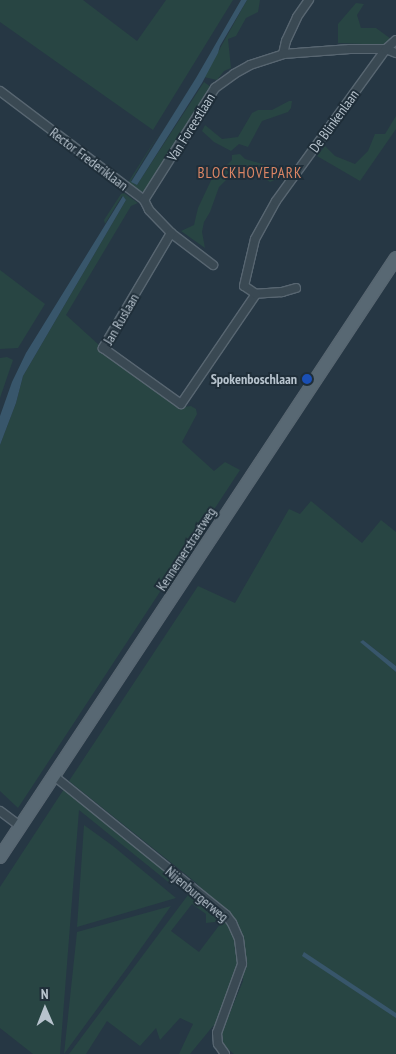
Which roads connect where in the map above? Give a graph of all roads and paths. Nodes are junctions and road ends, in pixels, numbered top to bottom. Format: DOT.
graph roads {
  1 [pos="309,0"];
  2 [pos="396,40"];
  3 [pos="386,49"];
  4 [pos="396,53"];
  5 [pos="283,54"];
  6 [pos="0,90"];
  7 [pos="144,200"];
  8 [pos="171,233"];
  9 [pos="396,258"];
  10 [pos="213,264"];
  11 [pos="296,288"];
  12 [pos="256,294"];
  13 [pos="54,776"];
  14 [pos="0,811"];
  15 [pos="15,823"];
  16 [pos="0,857"];
  17 [pos="225,1054"];
  1 -- 5 [label="street"];
  2 -- 3 [label="street, De Blinkenlaan"];
  3 -- 4 [label="street, Van Foreestlaan"];
  3 -- 5 [label="street, Van Foreestlaan"];
  3 -- 12 [label="street, De Blinkenlaan"];
  5 -- 7 [label="street, Van Foreestlaan"];
  6 -- 7 [label="street, Rector Frederiklaan"];
  7 -- 8 [label="street, Rector Frederiklaan"];
  8 -- 10 [label="street"];
  8 -- 12 [label="street, Jan Ruslaan"];
  9 -- 13 [label="main road, Kennemerstraatweg"];
  11 -- 12 [label="street"];
  13 -- 15 [label="main road, Kennemerstraatweg"];
  13 -- 17 [label="street, Nijenburgerweg"];
  14 -- 15 [label="street"];
  15 -- 16 [label="main road, Kennemerstraatweg"];
}
